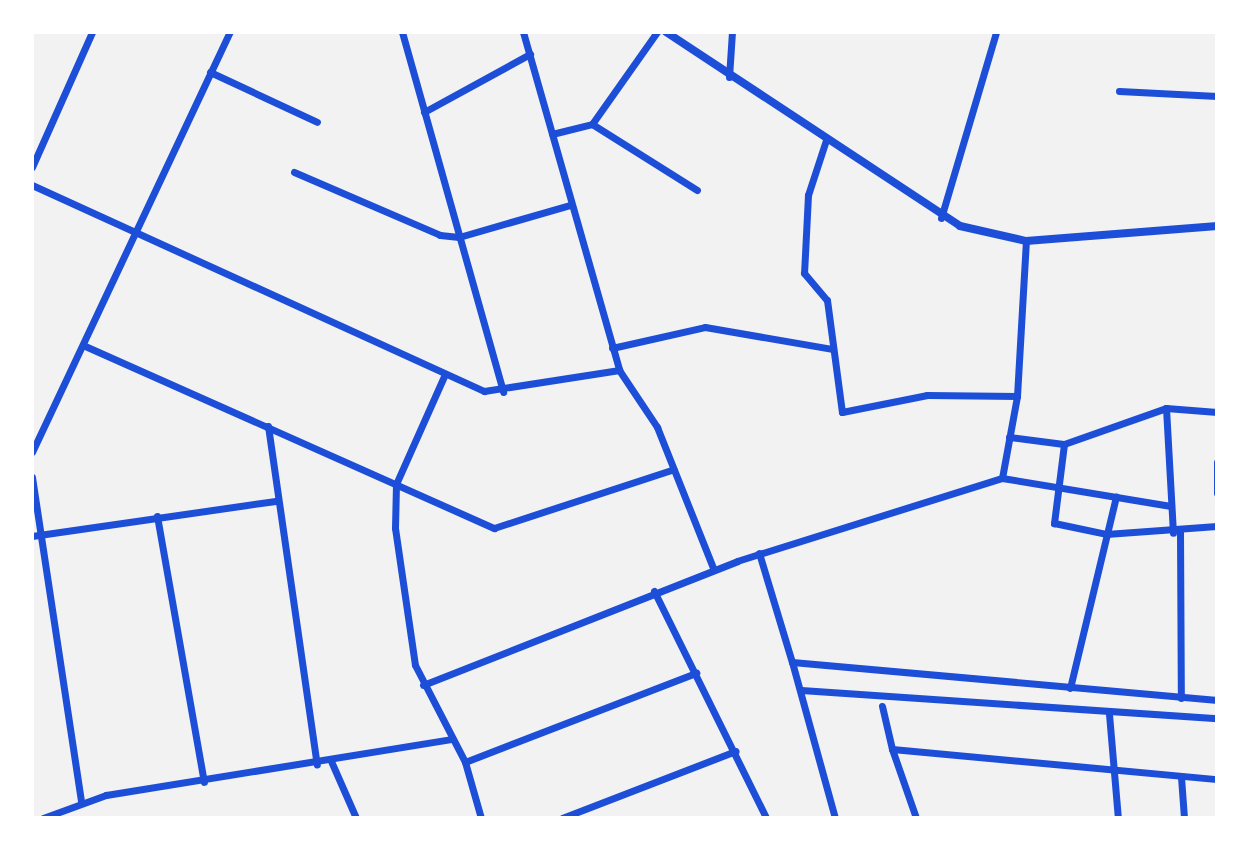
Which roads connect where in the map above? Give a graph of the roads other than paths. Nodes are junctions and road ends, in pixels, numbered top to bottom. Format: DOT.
graph roads {
  1 [pos="92,32"];
  2 [pos="230,32"];
  3 [pos="402,32"];
  4 [pos="523,32"];
  5 [pos="657,32"];
  6 [pos="666,32"];
  7 [pos="732,32"];
  8 [pos="996,32"];
  9 [pos="530,54"];
  10 [pos="210,72"];
  11 [pos="729,77"];
  12 [pos="1119,91"];
  13 [pos="1217,96"];
  14 [pos="424,112"];
  15 [pos="317,122"];
  16 [pos="592,124"];
  17 [pos="552,134"];
  18 [pos="826,140"];
  19 [pos="32,167"];
  20 [pos="294,172"];
  21 [pos="32,185"];
  22 [pos="697,190"];
  23 [pos="570,205"];
  24 [pos="941,218"];
  25 [pos="1217,226"];
  26 [pos="137,232"];
  27 [pos="459,237"];
  28 [pos="1026,241"];
  29 [pos="85,346"];
  30 [pos="612,348"];
  31 [pos="833,349"];
  32 [pos="619,370"];
  33 [pos="445,374"];
  34 [pos="503,392"];
  35 [pos="1017,396"];
  36 [pos="1166,408"];
  37 [pos="1217,412"];
  38 [pos="268,426"];
  39 [pos="1009,437"];
  40 [pos="1064,444"];
  41 [pos="32,452"];
  42 [pos="1217,462"];
  43 [pos="674,469"];
  44 [pos="32,477"];
  45 [pos="1002,478"];
  46 [pos="396,484"];
  47 [pos="1055,486"];
  48 [pos="1217,493"];
  49 [pos="1116,496"];
  50 [pos="276,501"];
  51 [pos="1171,506"];
  52 [pos="157,516"];
  53 [pos="1217,526"];
  54 [pos="1177,532"];
  55 [pos="1106,534"];
  56 [pos="36,535"];
  57 [pos="759,553"];
  58 [pos="714,570"];
  59 [pos="654,591"];
  60 [pos="792,662"];
  61 [pos="696,673"];
  62 [pos="423,685"];
  63 [pos="1070,688"];
  64 [pos="801,690"];
  65 [pos="1181,698"];
  66 [pos="1217,700"];
  67 [pos="882,706"];
  68 [pos="1109,714"];
  69 [pos="1217,718"];
  70 [pos="453,739"];
  71 [pos="892,749"];
  72 [pos="736,751"];
  73 [pos="331,761"];
  74 [pos="465,762"];
  75 [pos="317,764"];
  76 [pos="1114,771"];
  77 [pos="1181,777"];
  78 [pos="1217,779"];
  79 [pos="204,782"];
  80 [pos="81,801"];
  81 [pos="57,814"];
  82 [pos="43,818"];
  83 [pos="356,818"];
  84 [pos="481,818"];
  85 [pos="562,818"];
  86 [pos="766,818"];
  87 [pos="835,818"];
  88 [pos="916,818"];
  89 [pos="1118,818"];
  90 [pos="1184,818"];
  1 -- 19 [label="street"];
  2 -- 10 [label="street"];
  3 -- 14 [label="street"];
  4 -- 9 [label="street"];
  5 -- 16 [label="street"];
  6 -- 11 [label="street"];
  7 -- 11 [label="street"];
  8 -- 24 [label="street"];
  9 -- 14 [label="street"];
  9 -- 17 [label="street"];
  10 -- 15 [label="street"];
  10 -- 26 [label="street"];
  11 -- 18 [label="street"];
  12 -- 13 [label="street"];
  14 -- 27 [label="street"];
  16 -- 17 [label="street"];
  16 -- 22 [label="street"];
  17 -- 23 [label="street"];
  18 -- 24 [label="street"];
  18 -- 31 [label="street"];
  20 -- 27 [label="street"];
  21 -- 26 [label="street"];
  23 -- 27 [label="street"];
  23 -- 30 [label="street"];
  24 -- 28 [label="street"];
  25 -- 28 [label="street"];
  26 -- 29 [label="street"];
  26 -- 33 [label="street"];
  27 -- 34 [label="street"];
  28 -- 35 [label="street"];
  29 -- 38 [label="street"];
  29 -- 41 [label="street"];
  30 -- 31 [label="street"];
  30 -- 32 [label="street"];
  31 -- 35 [label="street"];
  32 -- 34 [label="street"];
  32 -- 43 [label="street"];
  33 -- 34 [label="street"];
  33 -- 46 [label="street"];
  35 -- 39 [label="street"];
  36 -- 37 [label="street"];
  36 -- 40 [label="street"];
  36 -- 51 [label="street"];
  38 -- 46 [label="street"];
  38 -- 50 [label="street"];
  39 -- 40 [label="street"];
  39 -- 45 [label="street"];
  40 -- 47 [label="street"];
  42 -- 48 [label="street"];
  43 -- 46 [label="street"];
  43 -- 58 [label="street"];
  44 -- 56 [label="street"];
  45 -- 47 [label="street"];
  45 -- 57 [label="street"];
  46 -- 62 [label="street"];
  47 -- 49 [label="street"];
  47 -- 55 [label="street"];
  49 -- 51 [label="street"];
  49 -- 55 [label="street"];
  50 -- 52 [label="street"];
  50 -- 75 [label="street"];
  51 -- 54 [label="street"];
  52 -- 56 [label="street"];
  52 -- 79 [label="street"];
  53 -- 54 [label="street"];
  54 -- 55 [label="street"];
  54 -- 65 [label="street"];
  55 -- 63 [label="street"];
  56 -- 80 [label="street"];
  57 -- 58 [label="street"];
  57 -- 60 [label="street"];
  58 -- 59 [label="street"];
  59 -- 61 [label="street"];
  59 -- 62 [label="street"];
  60 -- 63 [label="street"];
  60 -- 64 [label="street"];
  61 -- 72 [label="street"];
  61 -- 74 [label="street"];
  62 -- 70 [label="street"];
  63 -- 65 [label="street"];
  64 -- 69 [label="street"];
  64 -- 87 [label="street"];
  65 -- 66 [label="street"];
  67 -- 71 [label="street"];
  68 -- 76 [label="street"];
  70 -- 73 [label="street"];
  70 -- 74 [label="street"];
  71 -- 76 [label="street"];
  71 -- 88 [label="street"];
  72 -- 85 [label="street"];
  72 -- 86 [label="street"];
  73 -- 75 [label="street"];
  73 -- 83 [label="street"];
  74 -- 84 [label="street"];
  75 -- 79 [label="street"];
  76 -- 77 [label="street"];
  76 -- 89 [label="street"];
  77 -- 78 [label="street"];
  77 -- 90 [label="street"];
  79 -- 80 [label="street"];
  80 -- 81 [label="street"];
  81 -- 82 [label="street"];
}
